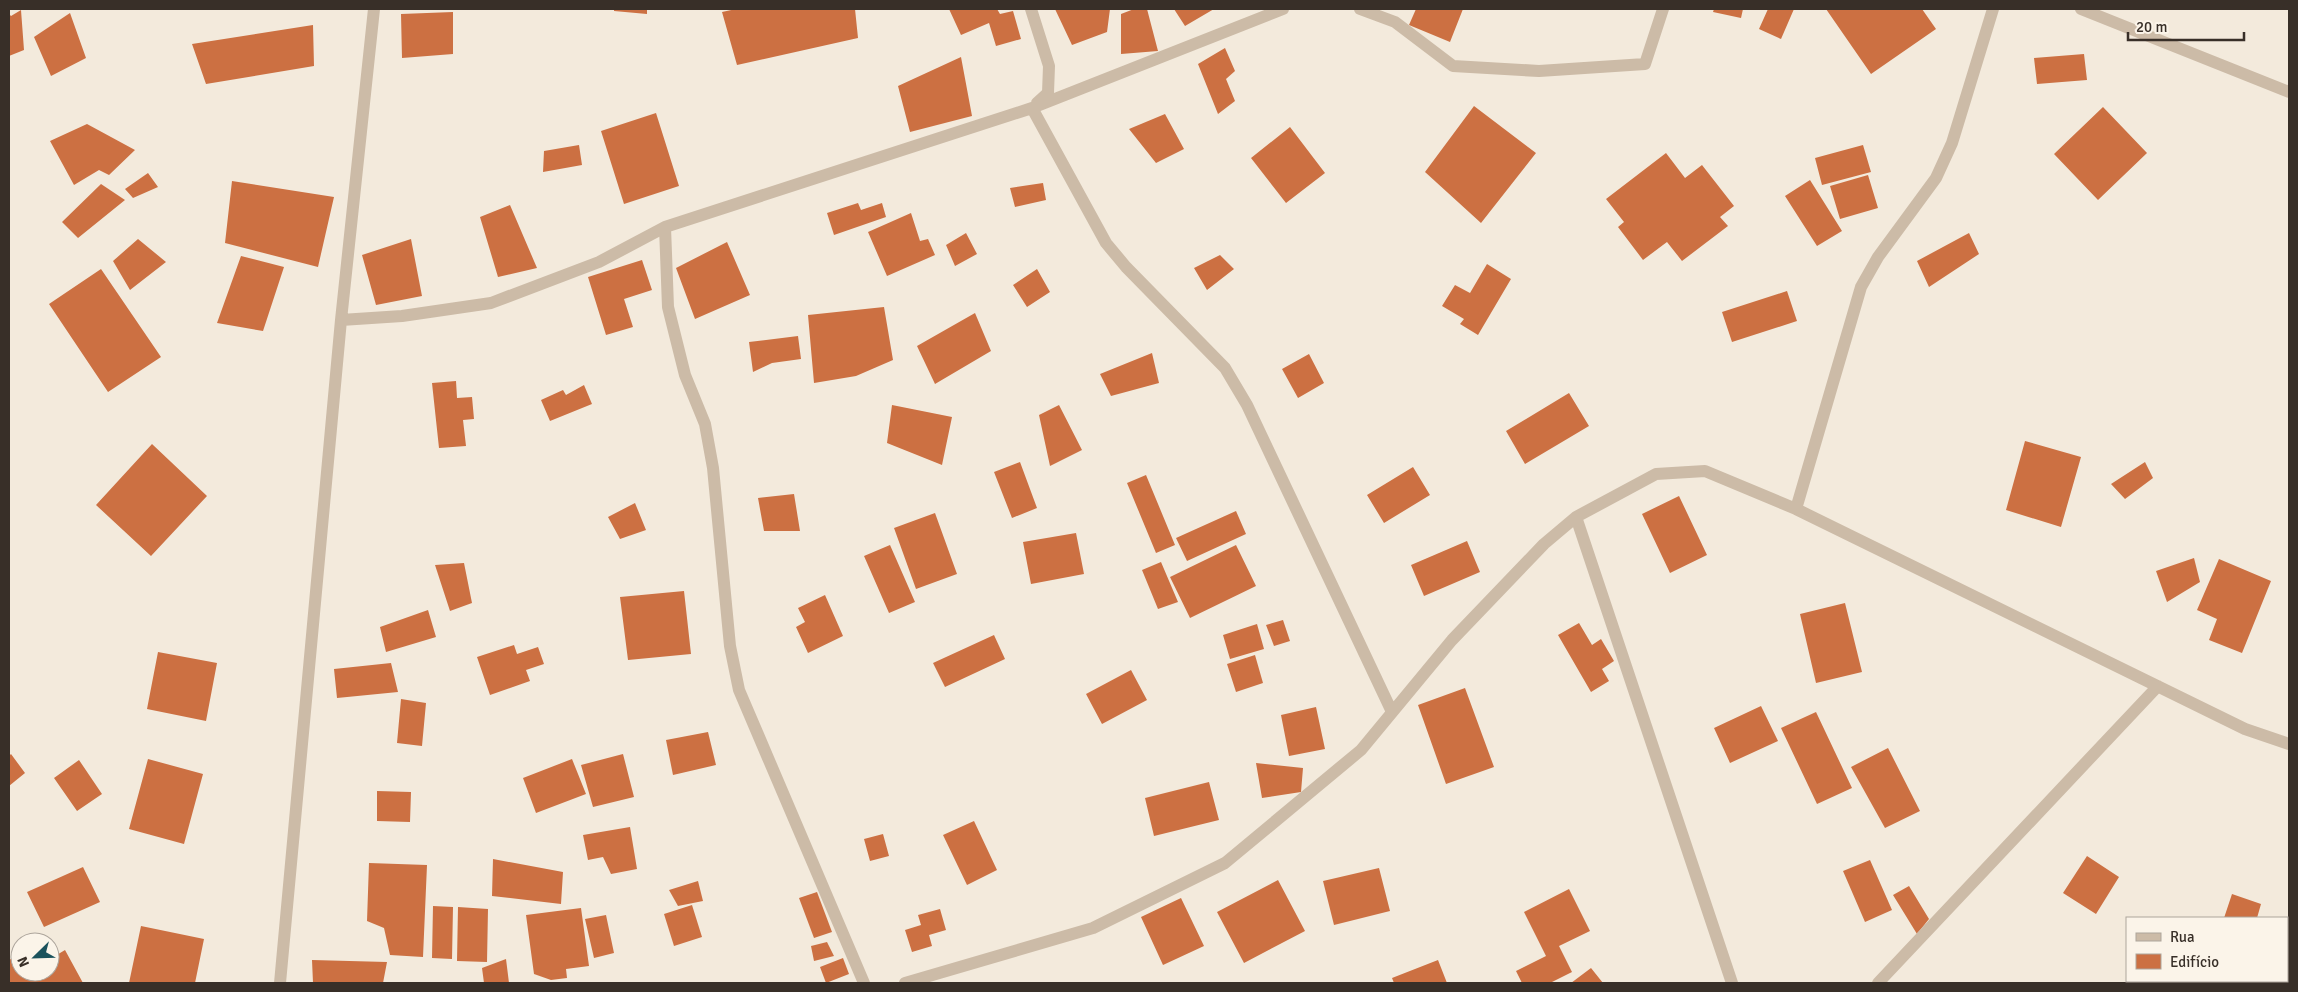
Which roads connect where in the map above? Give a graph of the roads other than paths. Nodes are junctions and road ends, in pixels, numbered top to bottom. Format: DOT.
graph roads {
  1 [pos="374,9"];
  2 [pos="1031,9"];
  3 [pos="1282,9"];
  4 [pos="1360,9"];
  5 [pos="1663,9"];
  6 [pos="1993,9"];
  7 [pos="2081,9"];
  8 [pos="2289,92"];
  9 [pos="1032,108"];
  10 [pos="665,227"];
  11 [pos="341,320"];
  12 [pos="1796,509"];
  13 [pos="1576,517"];
  14 [pos="2158,686"];
  15 [pos="1392,712"];
  16 [pos="2289,744"];
  17 [pos="921,981"];
  18 [pos="280,983"];
  19 [pos="864,983"];
  20 [pos="905,983"];
  21 [pos="1732,983"];
  22 [pos="1878,983"];
  1 -- 11 [label="street"];
  2 -- 9 [label="street"];
  3 -- 9 [label="street"];
  4 -- 5 [label="street"];
  6 -- 12 [label="street"];
  7 -- 8 [label="street"];
  9 -- 10 [label="street"];
  9 -- 15 [label="street"];
  10 -- 11 [label="street"];
  10 -- 19 [label="street"];
  11 -- 18 [label="street"];
  12 -- 13 [label="street"];
  12 -- 14 [label="street"];
  13 -- 15 [label="street"];
  13 -- 21 [label="street"];
  14 -- 16 [label="street"];
  14 -- 22 [label="street"];
  15 -- 17 [label="street"];
  17 -- 20 [label="street"];
}
